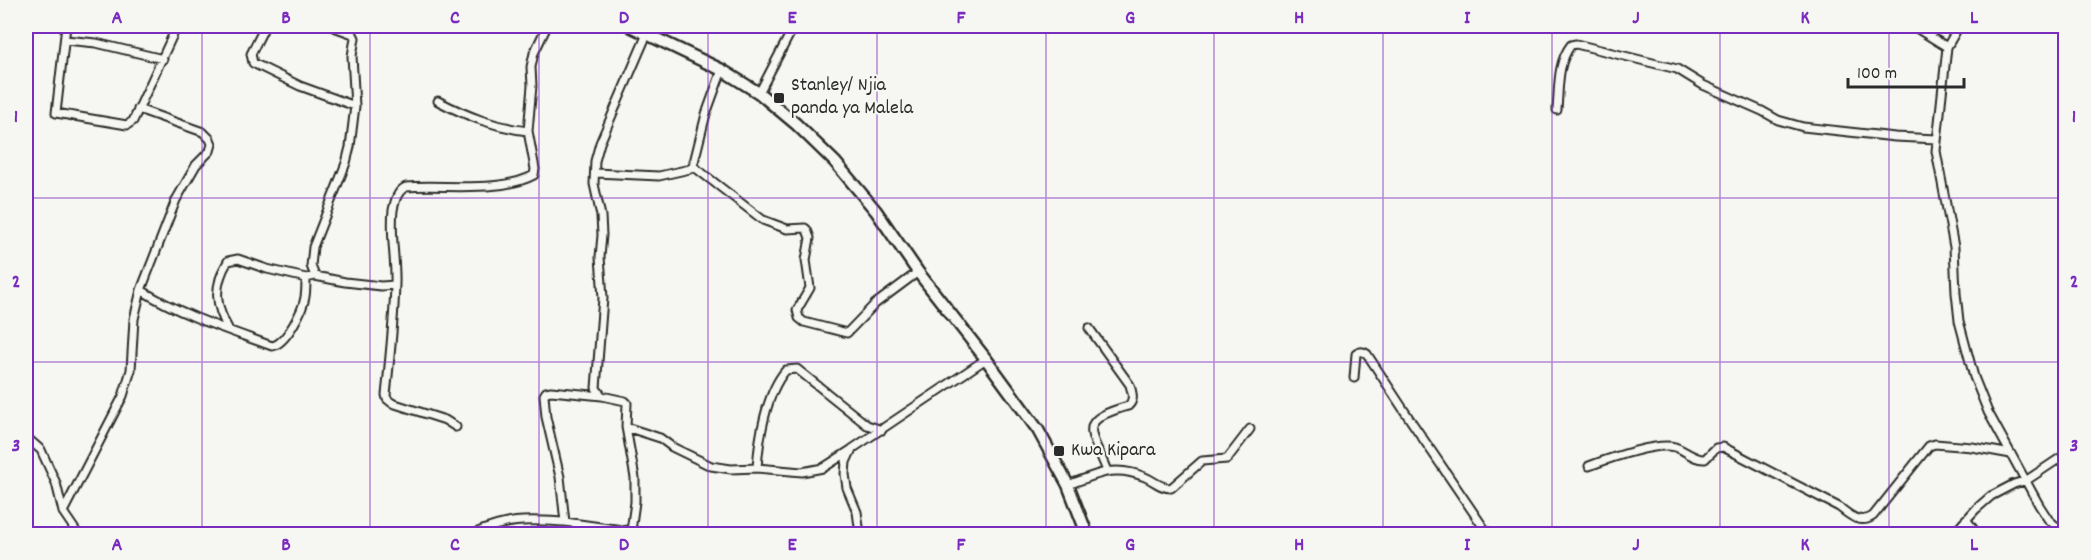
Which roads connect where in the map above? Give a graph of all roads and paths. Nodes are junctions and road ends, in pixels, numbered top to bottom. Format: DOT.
graph roads {
  1 [pos="66,26"];
  2 [pos="177,26"];
  3 [pos="265,26"];
  4 [pos="331,26"];
  5 [pos="547,26"];
  6 [pos="630,26"];
  7 [pos="794,26"];
  8 [pos="1913,26"];
  9 [pos="1959,26"];
  10 [pos="646,33"];
  11 [pos="65,39"];
  12 [pos="1947,47"];
  13 [pos="163,59"];
  14 [pos="722,70"];
  15 [pos="759,93"];
  16 [pos="438,101"];
  17 [pos="355,106"];
  18 [pos="138,109"];
  19 [pos="1557,110"];
  20 [pos="528,131"];
  21 [pos="1937,139"];
  22 [pos="693,166"];
  23 [pos="595,173"];
  24 [pos="918,272"];
  25 [pos="315,276"];
  26 [pos="306,278"];
  27 [pos="395,285"];
  28 [pos="141,290"];
  29 [pos="1089,328"];
  30 [pos="229,330"];
  31 [pos="986,359"];
  32 [pos="1354,378"];
  33 [pos="602,396"];
  34 [pos="456,427"];
  35 [pos="626,427"];
  36 [pos="1250,429"];
  37 [pos="882,430"];
  38 [pos="26,437"];
  39 [pos="852,449"];
  40 [pos="2011,454"];
  41 [pos="2066,454"];
  42 [pos="1589,466"];
  43 [pos="757,468"];
  44 [pos="1107,471"];
  45 [pos="2027,480"];
  46 [pos="1068,485"];
  47 [pos="63,512"];
  48 [pos="1966,519"];
  49 [pos="565,522"];
  50 [pos="632,531"];
  51 [pos="78,534"];
  52 [pos="473,534"];
  53 [pos="651,534"];
  54 [pos="860,534"];
  55 [pos="1087,534"];
  56 [pos="1488,534"];
  57 [pos="1953,534"];
  58 [pos="1977,534"];
  59 [pos="2064,534"];
  1 -- 11 [label="street"];
  2 -- 13 [label="street"];
  3 -- 17 [label="street"];
  4 -- 17 [label="street"];
  5 -- 20 [label="street"];
  6 -- 10 [label="main road"];
  7 -- 15 [label="street"];
  8 -- 12 [label="street"];
  9 -- 12 [label="street"];
  10 -- 14 [label="main road"];
  10 -- 23 [label="street"];
  11 -- 13 [label="street"];
  11 -- 18 [label="street"];
  12 -- 21 [label="street"];
  13 -- 18 [label="street"];
  14 -- 15 [label="main road"];
  14 -- 22 [label="street"];
  15 -- 24 [label="main road"];
  16 -- 20 [label="street"];
  17 -- 25 [label="street"];
  18 -- 28 [label="street"];
  19 -- 21 [label="street"];
  20 -- 27 [label="street"];
  21 -- 40 [label="street"];
  22 -- 23 [label="street"];
  22 -- 24 [label="street"];
  23 -- 33 [label="street"];
  24 -- 31 [label="main road"];
  25 -- 26 [label="street"];
  25 -- 27 [label="street"];
  26 -- 30 [label="street"];
  26 -- 30 [label="street"];
  27 -- 34 [label="street"];
  28 -- 30 [label="street"];
  28 -- 47 [label="street"];
  29 -- 44 [label="street"];
  31 -- 37 [label="street"];
  31 -- 46 [label="main road"];
  32 -- 56 [label="street"];
  33 -- 35 [label="street"];
  33 -- 49 [label="street"];
  35 -- 43 [label="street"];
  35 -- 50 [label="street"];
  36 -- 44 [label="street"];
  37 -- 39 [label="street"];
  37 -- 43 [label="street"];
  38 -- 47 [label="street"];
  39 -- 43 [label="street"];
  39 -- 54 [label="street"];
  40 -- 42 [label="street"];
  40 -- 45 [label="street"];
  41 -- 45 [label="street"];
  44 -- 46 [label="street"];
  45 -- 48 [label="street"];
  45 -- 59 [label="street"];
  46 -- 55 [label="main road"];
  47 -- 51 [label="street"];
  48 -- 57 [label="street"];
  48 -- 58 [label="street"];
  49 -- 50 [label="street"];
  49 -- 52 [label="street"];
  50 -- 53 [label="street"];
}
